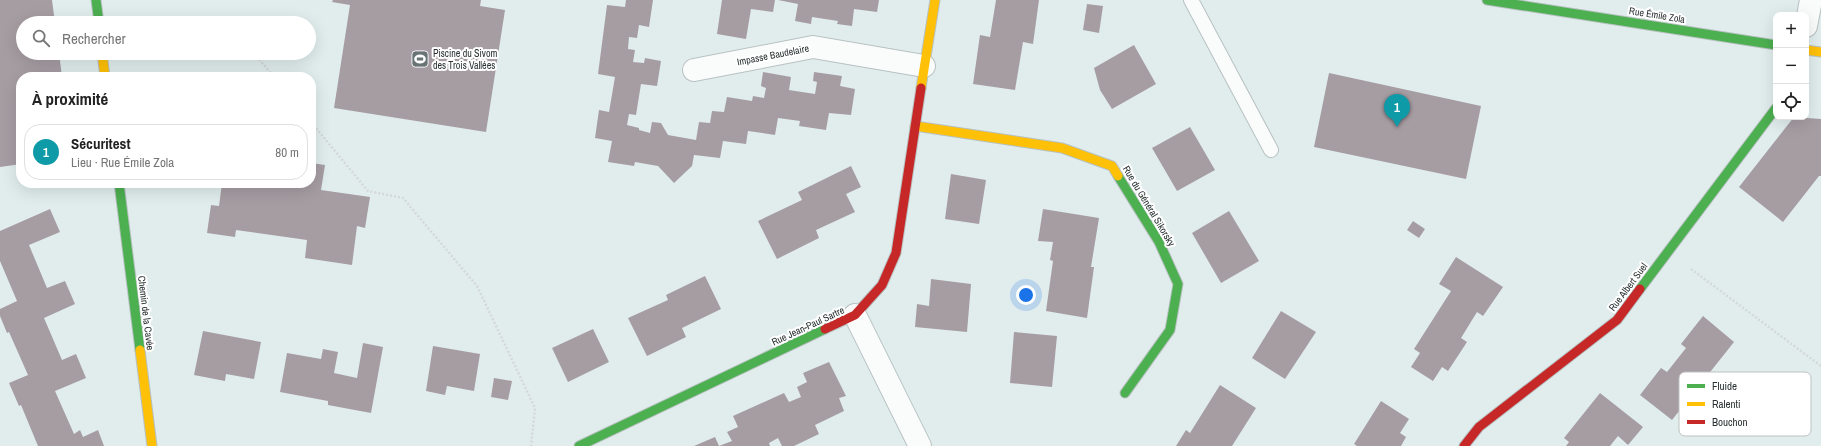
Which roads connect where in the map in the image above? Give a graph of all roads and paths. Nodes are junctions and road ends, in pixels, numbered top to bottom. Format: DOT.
graph roads {
  1 [pos="96,0"];
  2 [pos="935,0"];
  3 [pos="1191,0"];
  4 [pos="1487,0"];
  5 [pos="1811,0"];
  6 [pos="1809,12"];
  7 [pos="98,16"];
  8 [pos="1773,45"];
  9 [pos="1809,50"];
  10 [pos="1821,52"];
  11 [pos="103,60"];
  12 [pos="260,60"];
  13 [pos="924,66"];
  14 [pos="694,70"];
  15 [pos="104,72"];
  16 [pos="270,72"];
  17 [pos="1773,112"];
  18 [pos="915,126"];
  19 [pos="316,128"];
  20 [pos="1271,150"];
  21 [pos="119,188"];
  22 [pos="1668,252"];
  23 [pos="855,315"];
  24 [pos="1821,366"];
  25 [pos="1125,393"];
  26 [pos="152,446"];
  27 [pos="530,446"];
  28 [pos="579,446"];
  29 [pos="920,446"];
  30 [pos="1464,446"];
  1 -- 7 [label="street"];
  2 -- 13 [label="street, Rue Jean-Paul Sartre"];
  3 -- 20 [label="lane"];
  4 -- 8 [label="street, Rue Émile Zola"];
  5 -- 6 [label="street"];
  9 -- 10 [label="street"];
  11 -- 15 [label="street"];
  12 -- 16 [label="path"];
  13 -- 14 [label="street, Impasse Baudelaire"];
  13 -- 18 [label="street, Rue Jean-Paul Sartre"];
  17 -- 22 [label="street, Rue Albert Suel"];
  18 -- 23 [label="street, Rue Jean-Paul Sartre"];
  18 -- 25 [label="street, Rue du Général Sikorsky"];
  19 -- 27 [label="path"];
  21 -- 26 [label="street, Chemin de la Cavée"];
  22 -- 24 [label="path"];
  22 -- 30 [label="street, Rue Albert Suel"];
  23 -- 28 [label="street, Rue Jean-Paul Sartre"];
  23 -- 29 [label="street"];
}
